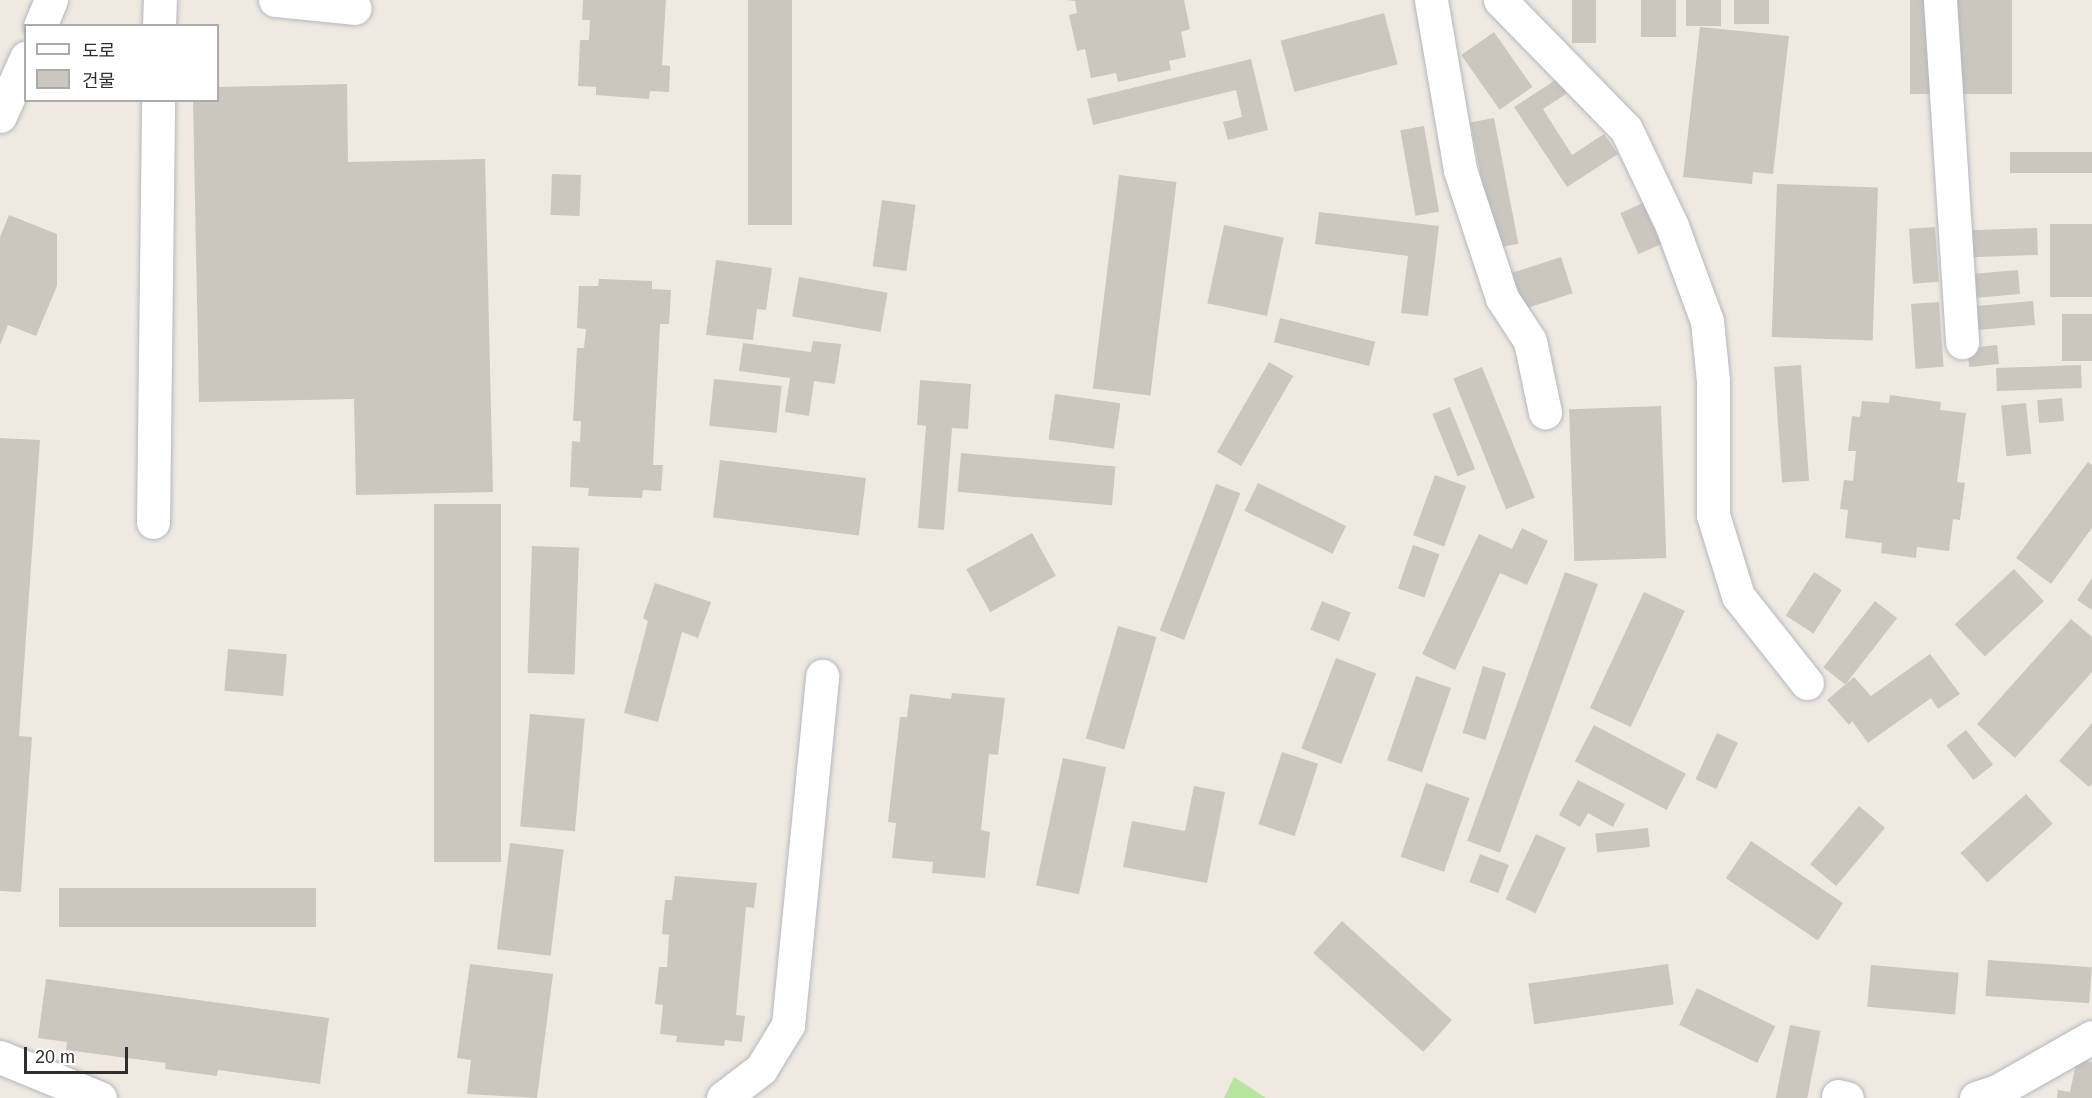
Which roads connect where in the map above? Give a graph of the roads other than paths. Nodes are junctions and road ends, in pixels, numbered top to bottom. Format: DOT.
graph roads {
  1 [pos="51,0"];
  2 [pos="160,0"];
  3 [pos="274,0"];
  4 [pos="1431,0"];
  5 [pos="1500,0"];
  6 [pos="1940,0"];
  7 [pos="355,8"];
  8 [pos="41,24"];
  9 [pos="159,24"];
  10 [pos="24,62"];
  11 [pos="158,102"];
  12 [pos="0,116"];
  13 [pos="1962,342"];
  14 [pos="1545,412"];
  15 [pos="153,522"];
  16 [pos="822,676"];
  17 [pos="1807,683"];
  18 [pos="2092,1037"];
  19 [pos="0,1057"];
  20 [pos="99,1098"];
  21 [pos="723,1098"];
  22 [pos="1976,1098"];
  1 -- 8 [label="street"];
  2 -- 9 [label="street"];
  3 -- 7 [label="street"];
  4 -- 14 [label="street"];
  5 -- 17 [label="street"];
  6 -- 13 [label="street"];
  10 -- 12 [label="street"];
  11 -- 15 [label="street"];
  16 -- 21 [label="street"];
  18 -- 22 [label="street"];
  19 -- 20 [label="street"];
}
